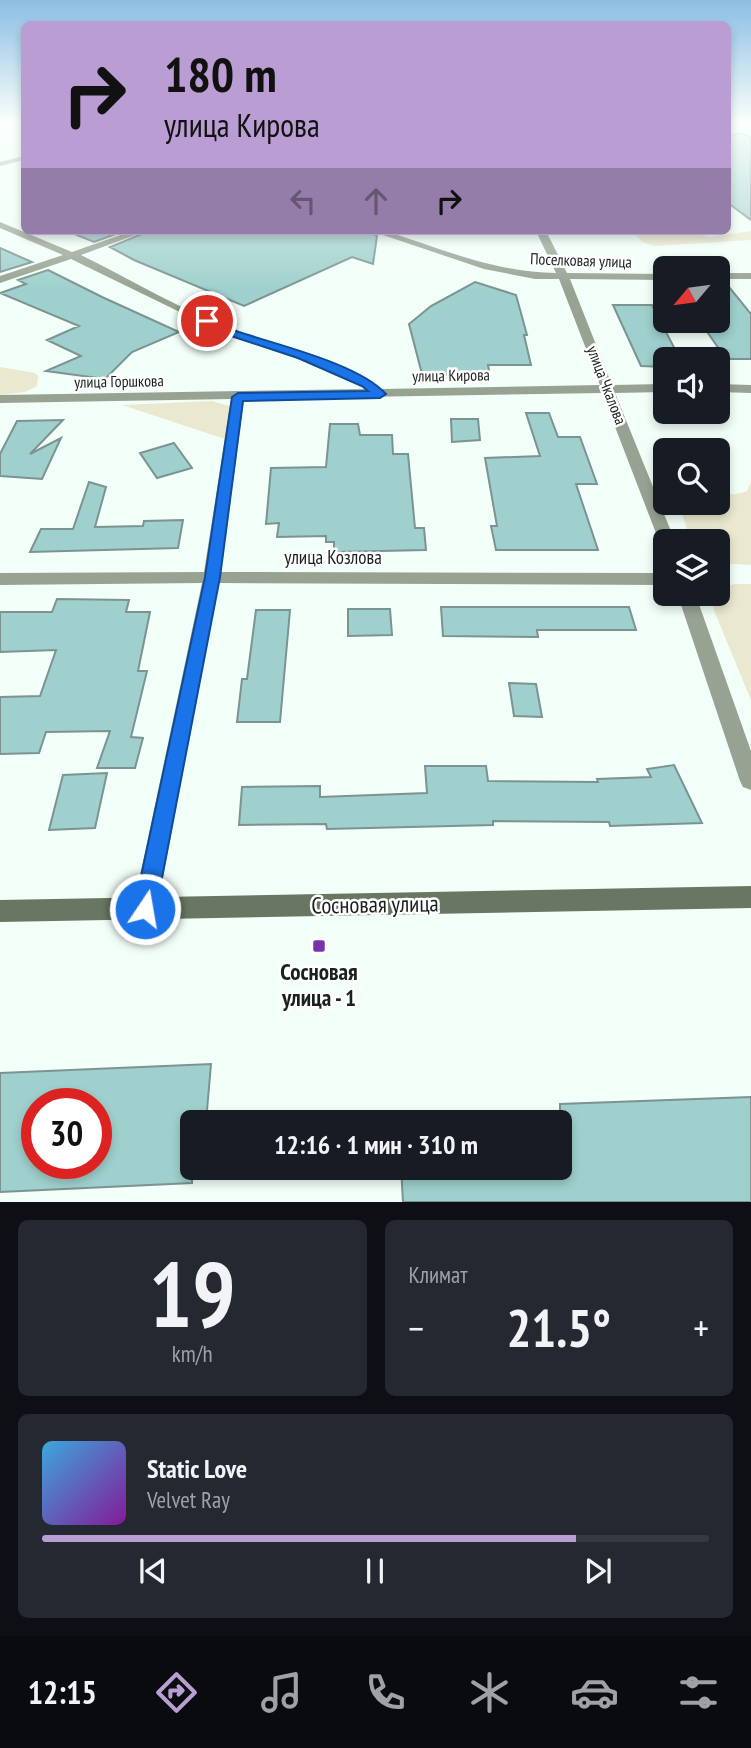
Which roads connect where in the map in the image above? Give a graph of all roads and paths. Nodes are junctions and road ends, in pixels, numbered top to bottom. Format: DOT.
graph roads {
  1 [pos="0,225"];
  2 [pos="21,234"];
  3 [pos="24,235"];
  4 [pos="130,235"];
  5 [pos="388,235"];
  6 [pos="543,235"];
  7 [pos="72,255"];
  8 [pos="730,276"];
  9 [pos="751,276"];
  10 [pos="653,277"];
  11 [pos="564,278"];
  12 [pos="0,280"];
  13 [pos="608,388"];
  14 [pos="653,388"];
  15 [pos="730,388"];
  16 [pos="751,389"];
  17 [pos="380,394"];
  18 [pos="238,397"];
  19 [pos="0,399"];
  20 [pos="662,529"];
  21 [pos="212,577"];
  22 [pos="0,579"];
  23 [pos="653,579"];
  24 [pos="690,606"];
  25 [pos="751,781"];
  26 [pos="751,897"];
  27 [pos="145,909"];
  28 [pos="0,911"];
  1 -- 2 [label="street"];
  3 -- 7 [label="street"];
  4 -- 7 [label="street"];
  5 -- 11 [label="street, Поселковая улица"];
  6 -- 11 [label="street, улица Чкалова"];
  7 -- 12 [label="street"];
  7 -- 17 [label="street"];
  8 -- 9 [label="street"];
  10 -- 11 [label="street, Поселковая улица"];
  11 -- 13 [label="street, улица Чкалова"];
  13 -- 14 [label="street, улица Кирова"];
  13 -- 17 [label="street, улица Кирова"];
  13 -- 20 [label="street, улица Чкалова"];
  15 -- 16 [label="street"];
  17 -- 18 [label="street, улица Кирова"];
  18 -- 19 [label="street, улица Горшкова"];
  18 -- 21 [label="street"];
  21 -- 22 [label="street, улица Козлова"];
  21 -- 23 [label="street, улица Козлова"];
  21 -- 27 [label="street"];
  24 -- 25 [label="street"];
  26 -- 27 [label="street, Сосновая улица"];
  27 -- 28 [label="street, Сосновая улица"];
}
